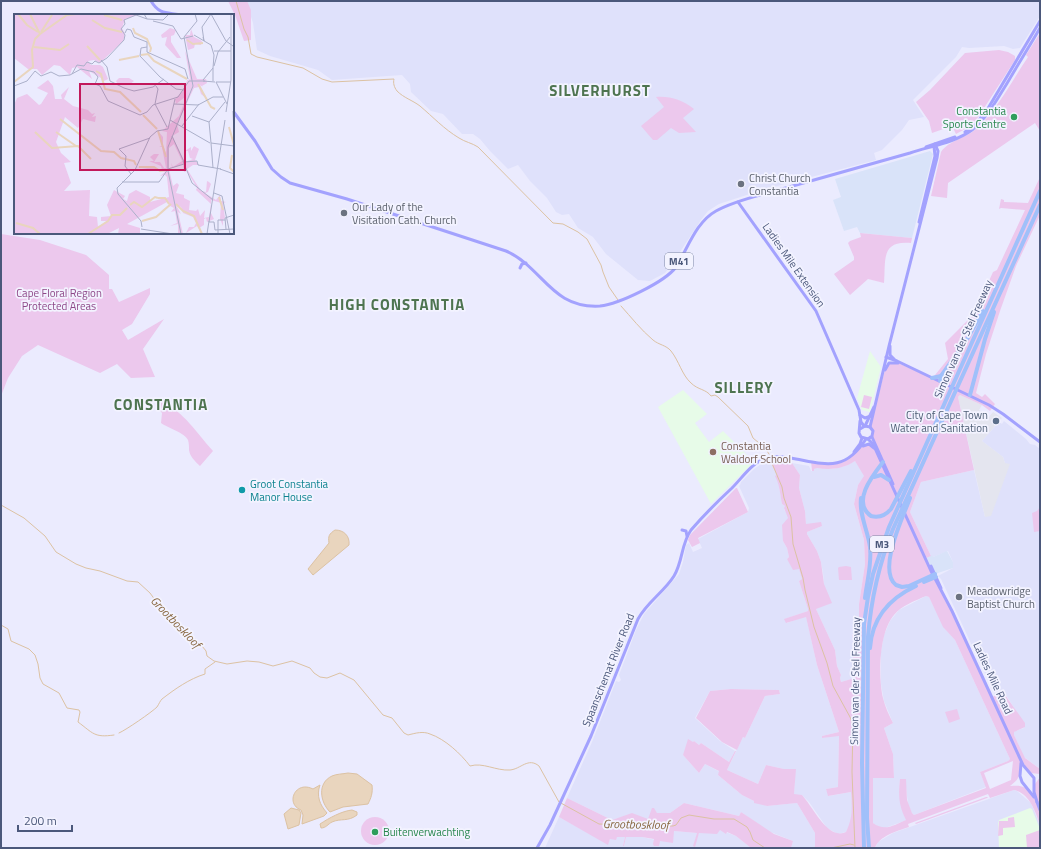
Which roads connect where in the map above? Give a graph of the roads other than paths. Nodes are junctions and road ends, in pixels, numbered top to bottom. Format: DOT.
graph roads {
  1 [pos="151,1"];
  2 [pos="167,14"];
  3 [pos="1040,21"];
  4 [pos="1040,28"];
  5 [pos="234,112"];
  6 [pos="952,140"];
  7 [pos="935,145"];
  8 [pos="927,149"];
  9 [pos="913,152"];
  10 [pos="936,157"];
  11 [pos="1040,191"];
  12 [pos="738,202"];
  13 [pos="1040,205"];
  14 [pos="526,263"];
  15 [pos="1006,264"];
  16 [pos="1012,267"];
  17 [pos="520,268"];
  18 [pos="890,342"];
  19 [pos="890,346"];
  20 [pos="887,359"];
  21 [pos="898,362"];
  22 [pos="885,370"];
  23 [pos="941,376"];
  24 [pos="932,378"];
  25 [pos="881,380"];
  26 [pos="940,381"];
  27 [pos="970,396"];
  28 [pos="875,405"];
  29 [pos="858,407"];
  30 [pos="860,415"];
  31 [pos="871,416"];
  32 [pos="865,426"];
  33 [pos="870,427"];
  34 [pos="860,429"];
  35 [pos="931,431"];
  36 [pos="872,437"];
  37 [pos="862,438"];
  38 [pos="867,439"];
  39 [pos="1040,442"];
  40 [pos="859,449"];
  41 [pos="876,451"];
  42 [pos="853,455"];
  43 [pos="882,462"];
  44 [pos="923,464"];
  45 [pos="871,479"];
  46 [pos="889,480"];
  47 [pos="896,494"];
  48 [pos="682,530"];
  49 [pos="687,536"];
  50 [pos="934,576"];
  51 [pos="864,624"];
  52 [pos="868,696"];
  53 [pos="1020,758"];
  54 [pos="1028,771"];
  55 [pos="1020,774"];
  56 [pos="1034,786"];
  57 [pos="1028,788"];
  58 [pos="1037,802"];
  59 [pos="1040,810"];
  60 [pos="537,848"];
  61 [pos="864,848"];
  62 [pos="869,848"];
  1 -- 2 [label="main road"];
  3 -- 7 [label="main road, M41"];
  4 -- 6 [label="main road, M41"];
  5 -- 14 [label="main road, M41"];
  6 -- 7 [label="main road, M41"];
  6 -- 10 [label="main road"];
  7 -- 8 [label="main road, M41"];
  7 -- 9 [label="main road, M41"];
  7 -- 10 [label="main road"];
  8 -- 9 [label="main road, M41"];
  8 -- 10 [label="main road"];
  9 -- 12 [label="main road, M41"];
  10 -- 18 [label="main road"];
  11 -- 15 [label="highway, Simon van der Stel Freeway / M3"];
  12 -- 14 [label="main road, M41"];
  12 -- 29 [label="main road, Ladies Mile Extension"];
  13 -- 16 [label="highway, Simon van der Stel Freeway / M3"];
  14 -- 17 [label="main road"];
  15 -- 23 [label="highway"];
  15 -- 35 [label="highway, Simon van der Stel Freeway / M3"];
  16 -- 27 [label="highway"];
  16 -- 44 [label="highway, Simon van der Stel Freeway / M3"];
  18 -- 19 [label="main road"];
  18 -- 20 [label="main road"];
  19 -- 20 [label="main road"];
  19 -- 21 [label="main road"];
  20 -- 21 [label="main road"];
  20 -- 22 [label="main road"];
  20 -- 25 [label="main road"];
  21 -- 22 [label="main road"];
  21 -- 24 [label="main road"];
  22 -- 25 [label="main road"];
  23 -- 24 [label="highway"];
  23 -- 26 [label="highway"];
  24 -- 26 [label="main road"];
  25 -- 28 [label="main road"];
  26 -- 27 [label="main road"];
  27 -- 39 [label="main road"];
  28 -- 31 [label="main road"];
  28 -- 33 [label="main road"];
  29 -- 30 [label="main road, Ladies Mile Extension"];
  29 -- 34 [label="main road, Ladies Mile Extension"];
  30 -- 31 [label="main road"];
  30 -- 32 [label="main road, Ladies Mile Extension"];
  31 -- 32 [label="main road"];
  32 -- 33 [label="main road"];
  32 -- 34 [label="main road"];
  33 -- 36 [label="main road"];
  34 -- 37 [label="main road"];
  35 -- 45 [label="highway"];
  35 -- 51 [label="highway, Simon van der Stel Freeway / M3"];
  36 -- 38 [label="main road"];
  36 -- 43 [label="main road, Ladies Mile Road"];
  37 -- 38 [label="main road"];
  37 -- 42 [label="main road"];
  38 -- 40 [label="main road, Spaanschemat River Road"];
  38 -- 41 [label="main road, Ladies Mile Road"];
  40 -- 41 [label="main road"];
  40 -- 42 [label="main road, Spaanschemat River Road"];
  41 -- 43 [label="main road, Ladies Mile Road"];
  42 -- 49 [label="main road, Spaanschemat River Road"];
  43 -- 45 [label="highway"];
  43 -- 46 [label="main road, Ladies Mile Road"];
  43 -- 47 [label="main road, Ladies Mile Road"];
  43 -- 51 [label="highway"];
  44 -- 50 [label="highway"];
  44 -- 52 [label="highway, Simon van der Stel Freeway / M3"];
  45 -- 46 [label="highway"];
  46 -- 47 [label="main road, Ladies Mile Road"];
  47 -- 50 [label="main road, Ladies Mile Road"];
  48 -- 49 [label="main road"];
  49 -- 60 [label="main road, Spaanschemat River Road"];
  50 -- 52 [label="highway"];
  50 -- 53 [label="main road, Ladies Mile Road"];
  51 -- 61 [label="highway, Simon van der Stel Freeway / M3"];
  52 -- 62 [label="highway, Simon van der Stel Freeway / M3"];
  53 -- 54 [label="main road, Ladies Mile Road"];
  53 -- 55 [label="main road, Ladies Mile Road"];
  54 -- 55 [label="main road"];
  54 -- 56 [label="main road"];
  55 -- 57 [label="main road"];
  56 -- 57 [label="main road"];
  56 -- 58 [label="main road"];
  57 -- 58 [label="main road"];
  58 -- 59 [label="main road"];
}
